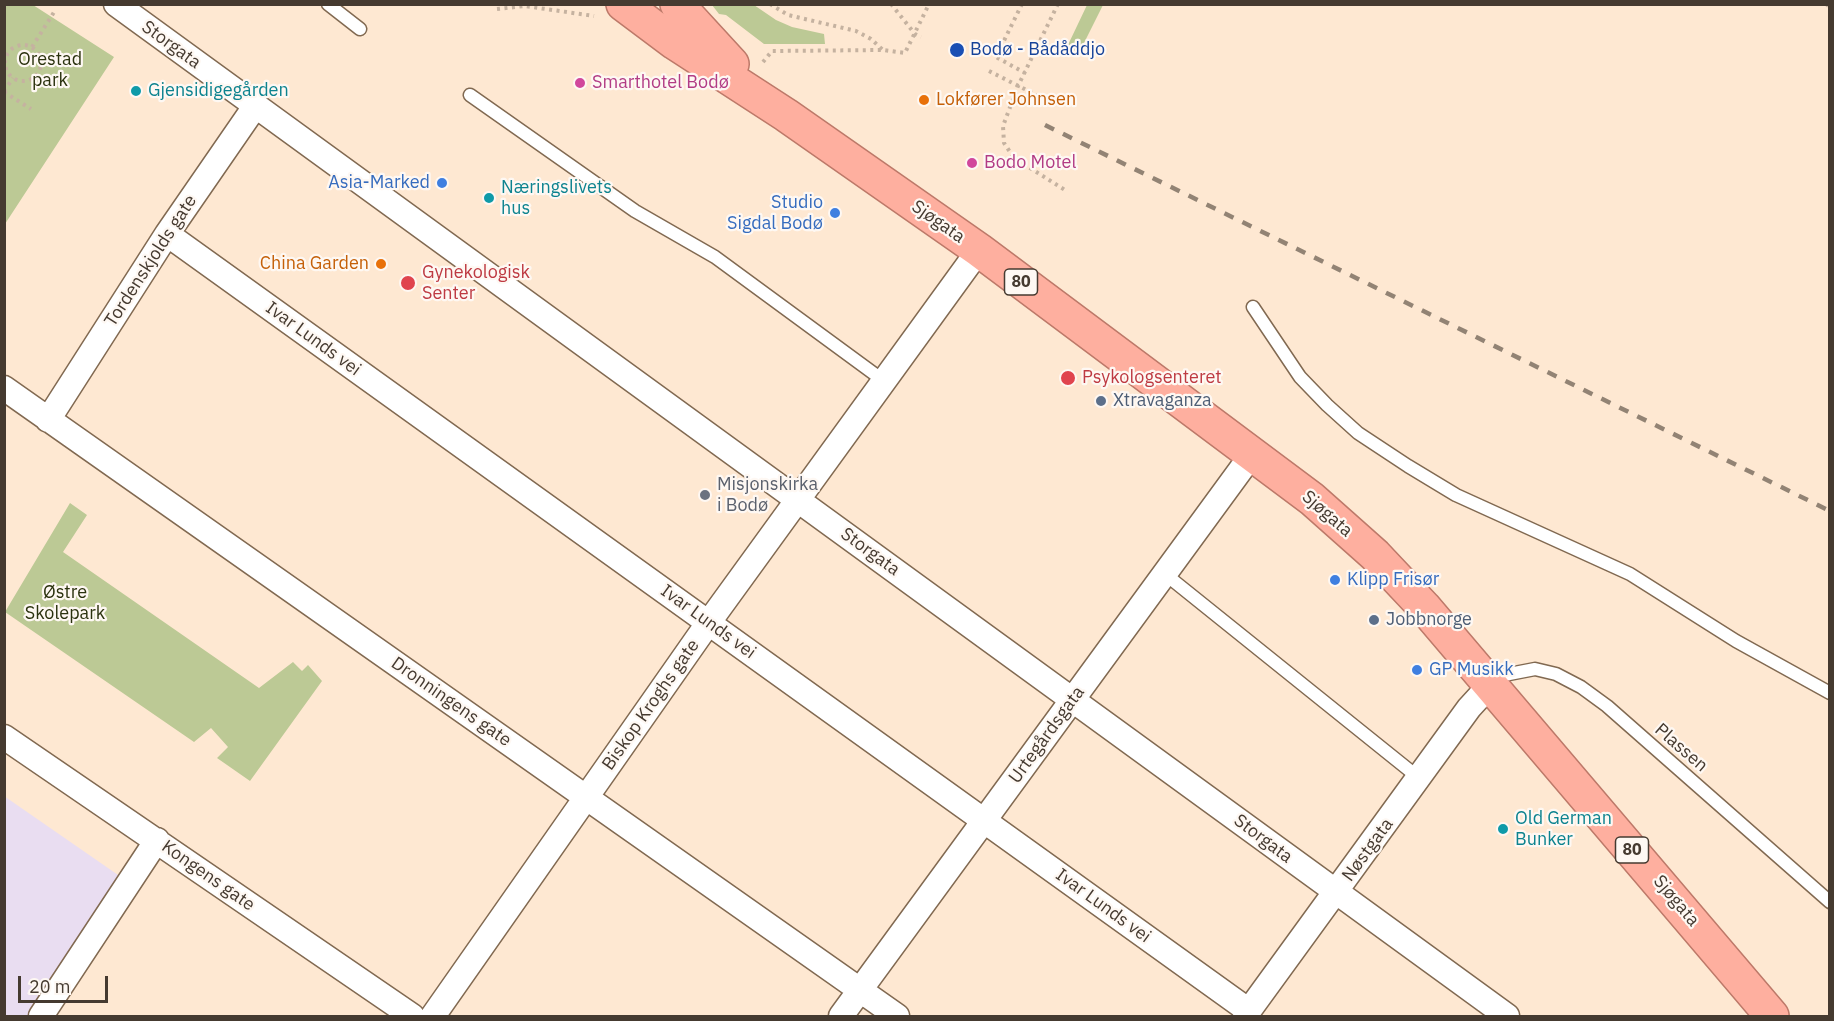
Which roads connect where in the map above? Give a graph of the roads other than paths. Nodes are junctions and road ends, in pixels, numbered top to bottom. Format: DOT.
graph roads {
  1 [pos="116,4"];
  2 [pos="328,4"];
  3 [pos="676,4"];
  4 [pos="614,12"];
  5 [pos="360,29"];
  6 [pos="470,95"];
  7 [pos="256,105"];
  8 [pos="786,115"];
  9 [pos="167,234"];
  10 [pos="979,250"];
  11 [pos="1253,307"];
  12 [pos="884,381"];
  13 [pos="4,388"];
  14 [pos="48,420"];
  15 [pos="1253,453"];
  16 [pos="798,499"];
  17 [pos="1165,574"];
  18 [pos="709,622"];
  19 [pos="1491,684"];
  20 [pos="1830,693"];
  21 [pos="1072,699"];
  22 [pos="4,737"];
  23 [pos="1419,778"];
  24 [pos="588,798"];
  25 [pos="984,821"];
  26 [pos="157,840"];
  27 [pos="1336,892"];
  28 [pos="1830,902"];
  29 [pos="860,990"];
  30 [pos="1247,1014"];
  31 [pos="41,1017"];
  32 [pos="412,1017"];
  33 [pos="433,1017"];
  34 [pos="841,1017"];
  35 [pos="897,1017"];
  36 [pos="1507,1017"];
  37 [pos="1772,1017"];
  1 -- 7 [label="street, Storgata"];
  2 -- 5 [label="lane"];
  3 -- 8 [label="highway, Sjøgata / 80"];
  4 -- 8 [label="highway, Sjøgata / 80"];
  6 -- 12 [label="lane"];
  7 -- 9 [label="street, Tordenskjolds gate"];
  7 -- 16 [label="street, Storgata"];
  8 -- 10 [label="highway, Sjøgata / 80"];
  9 -- 14 [label="street, Tordenskjolds gate"];
  9 -- 18 [label="street, Ivar Lunds vei"];
  10 -- 12 [label="street, Biskop Kroghs gate"];
  10 -- 15 [label="highway, Sjøgata / 80"];
  11 -- 20 [label="lane"];
  12 -- 16 [label="street, Biskop Kroghs gate"];
  13 -- 14 [label="street, Dronningens gate"];
  14 -- 24 [label="street, Dronningens gate"];
  15 -- 17 [label="street, Urtegårdsgata"];
  15 -- 19 [label="highway, Sjøgata / 80"];
  16 -- 18 [label="street, Biskop Kroghs gate"];
  16 -- 21 [label="street, Storgata"];
  17 -- 21 [label="street, Urtegårdsgata"];
  17 -- 23 [label="lane"];
  18 -- 24 [label="street, Biskop Kroghs gate"];
  18 -- 25 [label="street, Ivar Lunds vei"];
  19 -- 23 [label="street, Nøstgata"];
  19 -- 28 [label="lane, Plassen"];
  19 -- 37 [label="highway, Sjøgata / 80"];
  21 -- 25 [label="street, Urtegårdsgata"];
  21 -- 27 [label="street, Storgata"];
  22 -- 26 [label="street, Kongens gate"];
  23 -- 27 [label="street, Nøstgata"];
  24 -- 29 [label="street, Dronningens gate"];
  24 -- 33 [label="street, Biskop Kroghs gate"];
  25 -- 29 [label="street, Urtegårdsgata"];
  25 -- 30 [label="street, Ivar Lunds vei"];
  26 -- 31 [label="street"];
  26 -- 32 [label="street, Kongens gate"];
  27 -- 30 [label="street, Nøstgata"];
  27 -- 36 [label="street, Storgata"];
  29 -- 34 [label="street, Urtegårdsgata"];
  29 -- 35 [label="street, Dronningens gate"];
}
